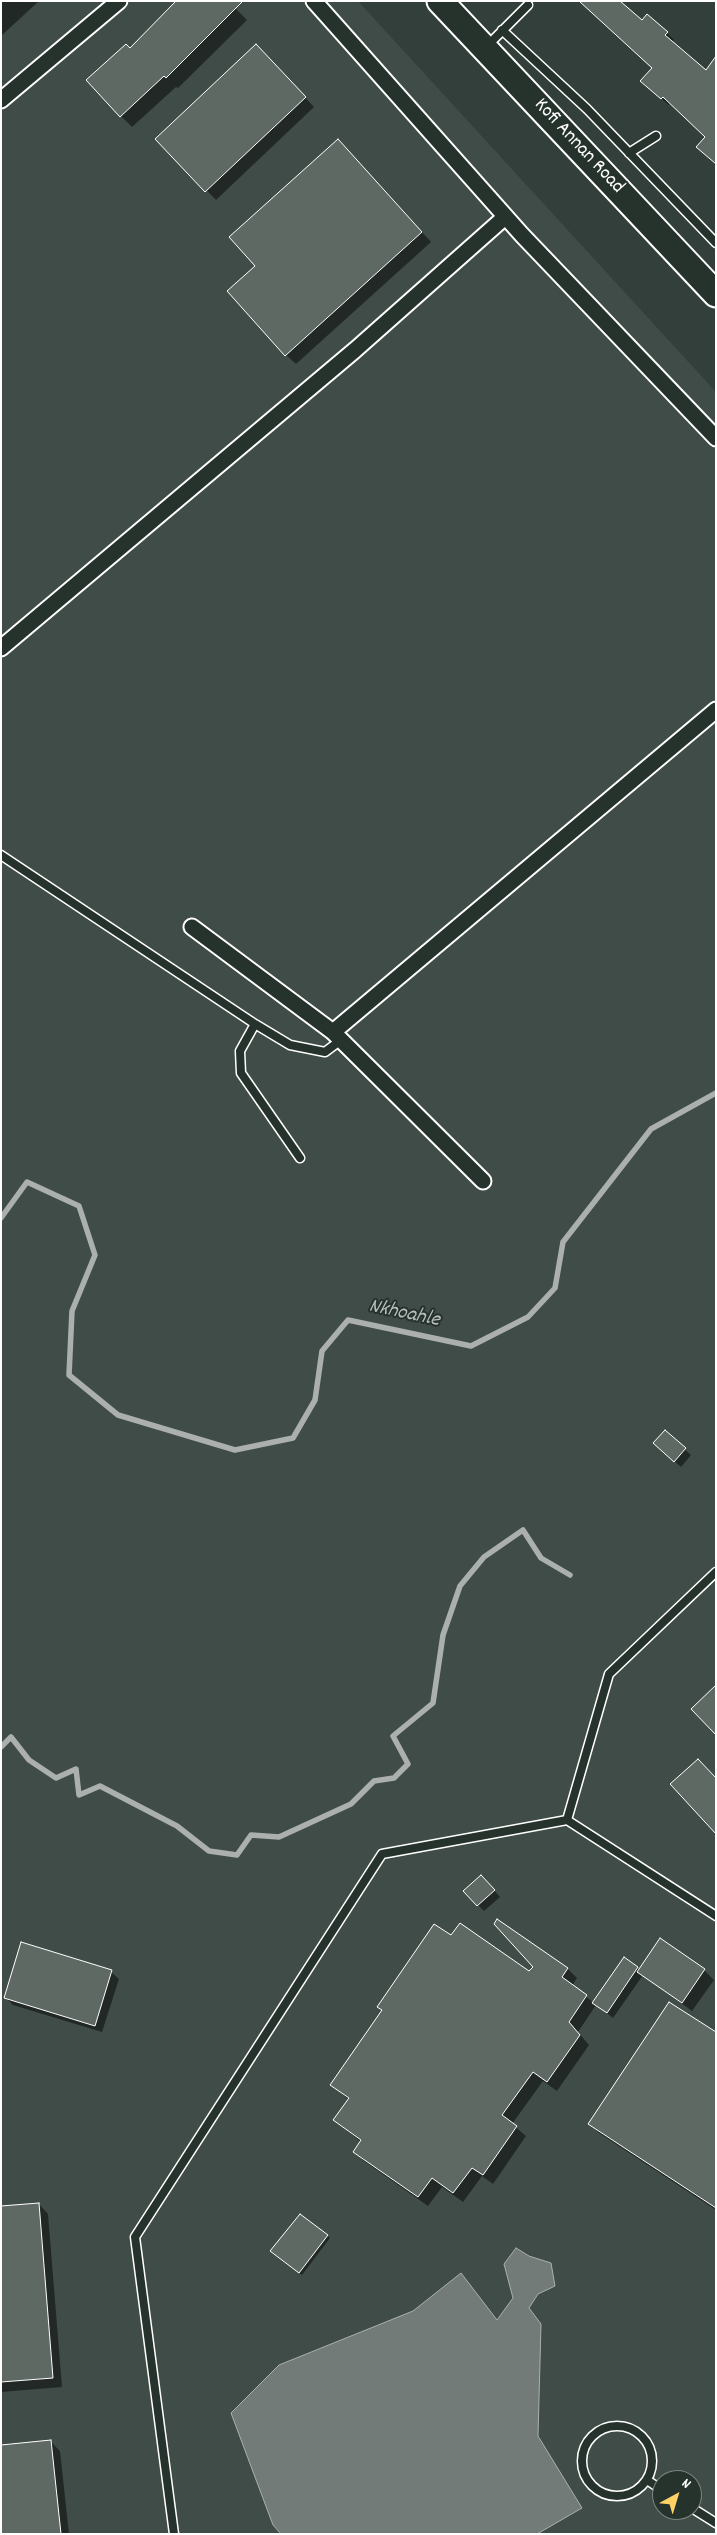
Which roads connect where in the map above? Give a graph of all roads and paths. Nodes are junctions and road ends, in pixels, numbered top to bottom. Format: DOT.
graph roads {
  1 [pos="119,1"];
  2 [pos="440,1"];
  3 [pos="316,2"];
  4 [pos="528,5"];
  5 [pos="502,30"];
  6 [pos="485,48"];
  7 [pos="1,100"];
  8 [pos="656,136"];
  9 [pos="630,153"];
  10 [pos="505,217"];
  11 [pos="716,243"];
  12 [pos="716,294"];
  13 [pos="716,438"];
  14 [pos="1,648"];
  15 [pos="716,710"];
  16 [pos="1,855"];
  17 [pos="192,927"];
  18 [pos="255,1024"];
  19 [pos="337,1036"];
  20 [pos="300,1158"];
  21 [pos="483,1181"];
  22 [pos="716,1572"];
  23 [pos="567,1820"];
  24 [pos="716,1916"];
  25 [pos="646,2480"];
  26 [pos="652,2484"];
  27 [pos="702,2514"];
  28 [pos="716,2523"];
  29 [pos="174,2534"];
  1 -- 7 [label="street"];
  2 -- 6 [label="main road, Kofi Annan Road"];
  3 -- 10 [label="street"];
  4 -- 5 [label="lane"];
  5 -- 6 [label="lane"];
  5 -- 9 [label="lane"];
  6 -- 12 [label="main road, Kofi Annan Road"];
  8 -- 9 [label="lane"];
  9 -- 11 [label="lane"];
  10 -- 13 [label="street"];
  10 -- 14 [label="street"];
  15 -- 19 [label="street"];
  16 -- 18 [label="lane"];
  17 -- 19 [label="street"];
  18 -- 19 [label="lane"];
  18 -- 20 [label="lane"];
  19 -- 21 [label="street"];
  22 -- 23 [label="lane"];
  23 -- 24 [label="lane"];
  23 -- 29 [label="lane"];
  25 -- 25 [label="lane"];
  25 -- 26 [label="lane"];
  27 -- 28 [label="lane"];
}
